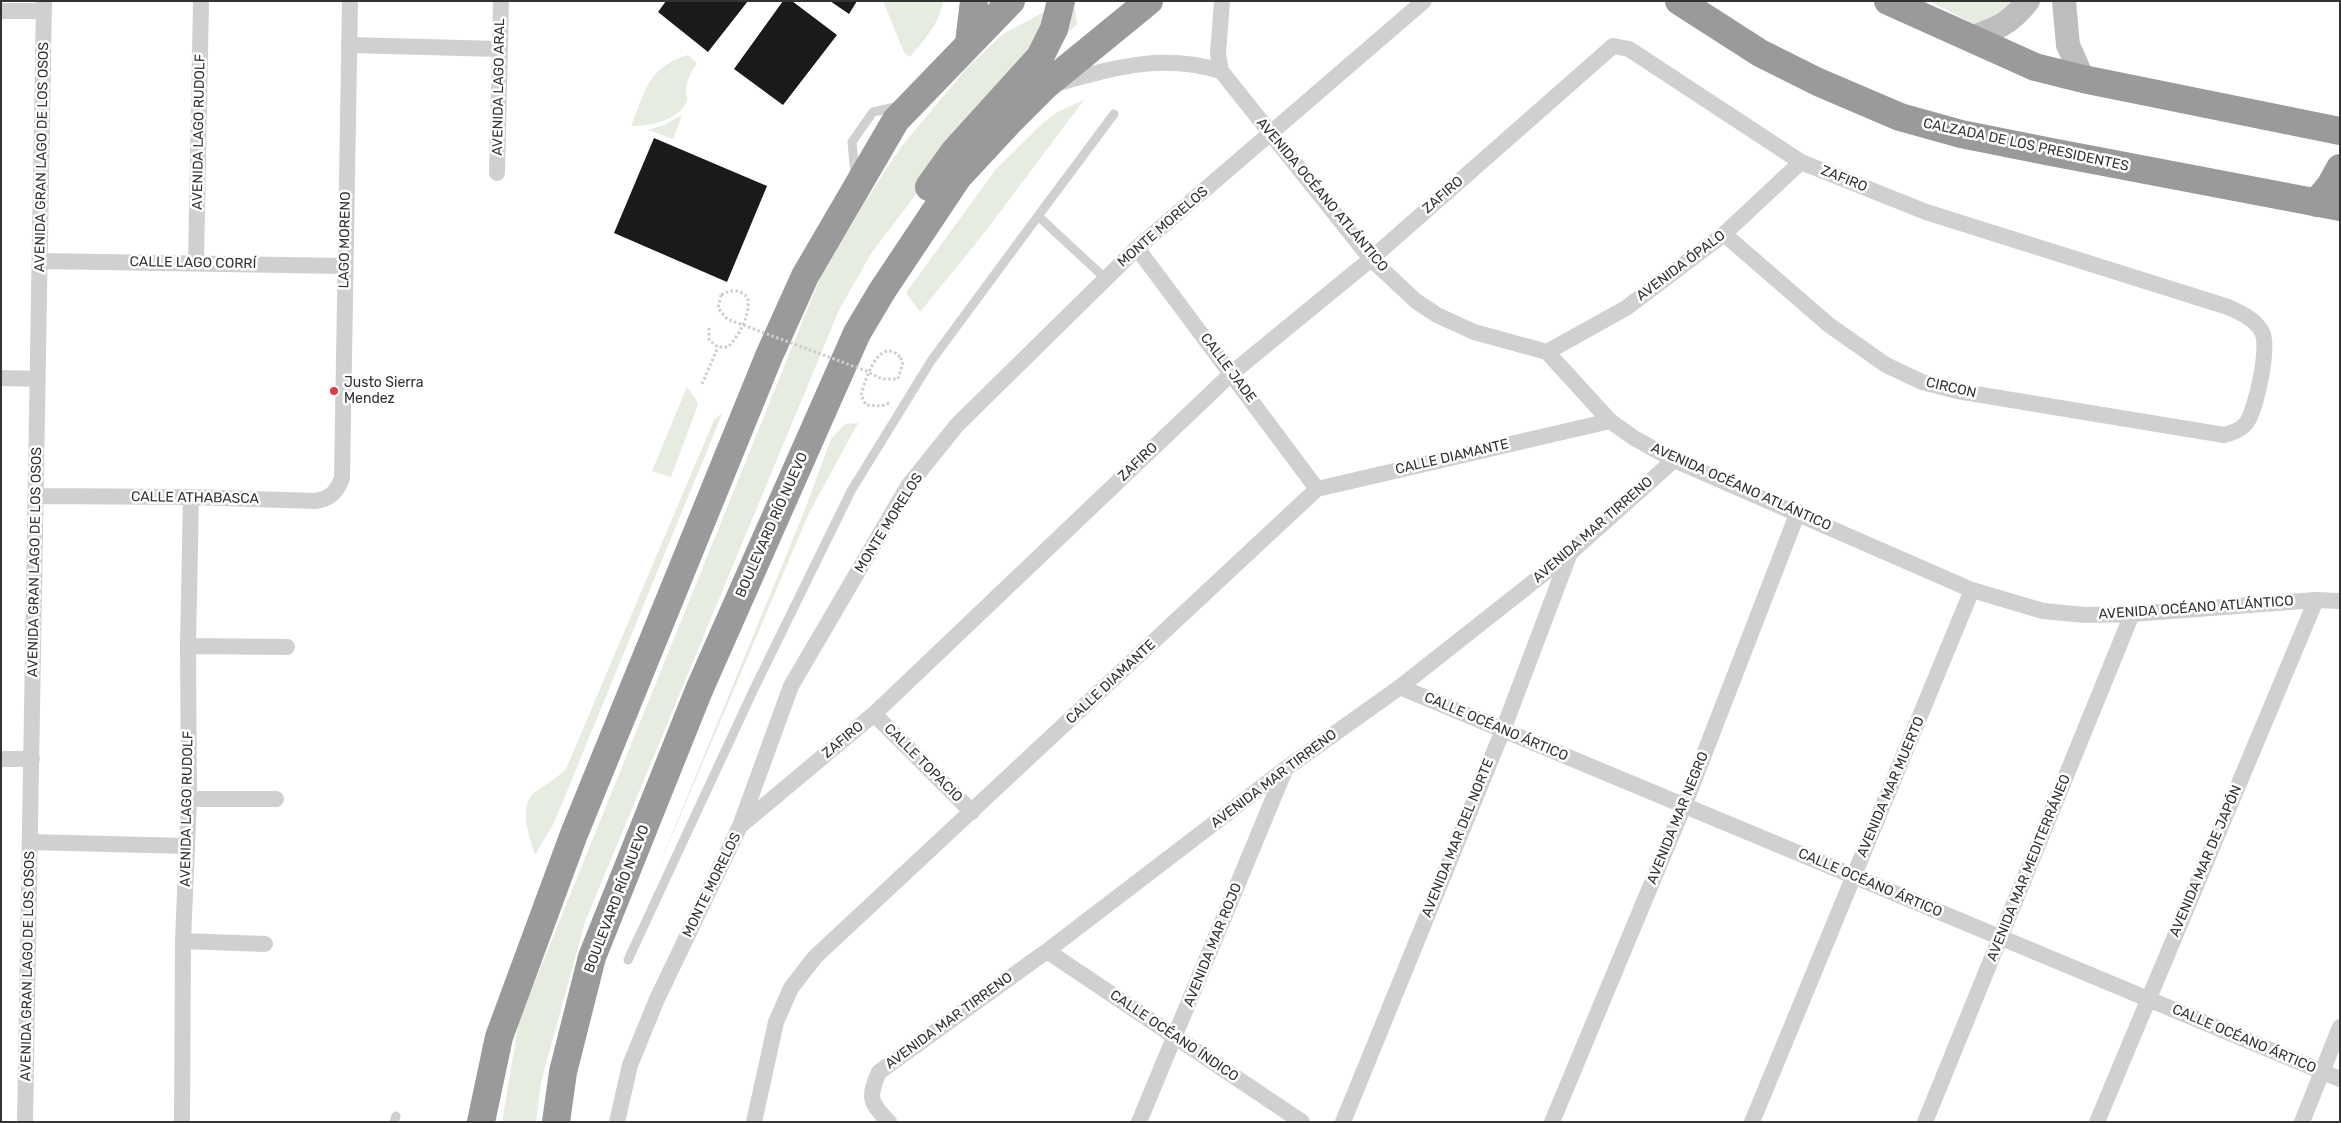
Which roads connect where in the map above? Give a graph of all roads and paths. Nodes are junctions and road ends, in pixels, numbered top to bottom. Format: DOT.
graph roads {
  1 [pos="201,1"];
  2 [pos="350,1"];
  3 [pos="501,1"];
  4 [pos="974,1"];
  5 [pos="1011,1"];
  6 [pos="1062,1"];
  7 [pos="1222,1"];
  8 [pos="1424,1"];
  9 [pos="1679,1"];
  10 [pos="1888,1"];
  11 [pos="2028,1"];
  12 [pos="2064,1"];
  13 [pos="44,6"];
  14 [pos="1142,7"];
  15 [pos="1,11"];
  16 [pos="1970,38"];
  17 [pos="969,43"];
  18 [pos="349,45"];
  19 [pos="499,49"];
  20 [pos="1221,71"];
  21 [pos="2082,79"];
  22 [pos="1046,86"];
  23 [pos="1114,114"];
  24 [pos="2340,131"];
  25 [pos="1271,134"];
  26 [pos="1801,162"];
  27 [pos="2340,168"];
  28 [pos="497,173"];
  29 [pos="2328,205"];
  30 [pos="1038,216"];
  31 [pos="1724,234"];
  32 [pos="1137,248"];
  33 [pos="1371,259"];
  34 [pos="40,261"];
  35 [pos="196,263"];
  36 [pos="345,266"];
  37 [pos="1106,279"];
  38 [pos="709,328"];
  39 [pos="857,334"];
  40 [pos="718,347"];
  41 [pos="1547,352"];
  42 [pos="1232,373"];
  43 [pos="1,378"];
  44 [pos="38,379"];
  45 [pos="702,384"];
  46 [pos="912,393"];
  47 [pos="1610,421"];
  48 [pos="2224,435"];
  49 [pos="1674,460"];
  50 [pos="342,478"];
  51 [pos="1317,489"];
  52 [pos="37,496"];
  53 [pos="191,497"];
  54 [pos="1798,512"];
  55 [pos="1570,553"];
  56 [pos="1972,590"];
  57 [pos="2316,600"];
  58 [pos="2340,601"];
  59 [pos="2132,614"];
  60 [pos="188,646"];
  61 [pos="287,647"];
  62 [pos="1400,687"];
  63 [pos="874,714"];
  64 [pos="1503,730"];
  65 [pos="1,759"];
  66 [pos="32,759"];
  67 [pos="1285,769"];
  68 [pos="188,798"];
  69 [pos="276,799"];
  70 [pos="1684,806"];
  71 [pos="972,812"];
  72 [pos="740,826"];
  73 [pos="30,842"];
  74 [pos="187,846"];
  75 [pos="1853,876"];
  76 [pos="2001,938"];
  77 [pos="183,941"];
  78 [pos="265,944"];
  79 [pos="1047,951"];
  80 [pos="628,960"];
  81 [pos="2147,999"];
  82 [pos="2340,1027"];
  83 [pos="1175,1037"];
  84 [pos="2322,1072"];
  85 [pos="2340,1079"];
  86 [pos="25,1122"];
  87 [pos="182,1122"];
  88 [pos="481,1122"];
  89 [pos="556,1122"];
  90 [pos="617,1122"];
  91 [pos="754,1122"];
  92 [pos="889,1122"];
  93 [pos="1140,1122"];
  94 [pos="1302,1122"];
  95 [pos="1343,1122"];
  96 [pos="1552,1122"];
  97 [pos="1752,1122"];
  98 [pos="1925,1122"];
  99 [pos="2097,1122"];
  100 [pos="2302,1122"];
  1 -- 35 [label="street, AVENIDA LAGO RUDOLF"];
  2 -- 18 [label="street, LAGO MORENO"];
  3 -- 19 [label="street, AVENIDA LAGO ARAL"];
  4 -- 17 [label="highway"];
  5 -- 17 [label="highway"];
  6 -- 39 [label="highway"];
  7 -- 20 [label="street"];
  8 -- 25 [label="street, MONTE MORELOS"];
  9 -- 29 [label="highway, CALZADA DE LOS PRESIDENTES"];
  10 -- 16 [label="highway"];
  11 -- 16 [label="main road"];
  12 -- 21 [label="main road"];
  13 -- 15 [label="street"];
  13 -- 34 [label="street, AVENIDA GRAN LAGO DE LOS OSOS"];
  14 -- 22 [label="highway, BOULEVARD RÍO NUEVO"];
  16 -- 21 [label="highway"];
  17 -- 88 [label="highway"];
  18 -- 19 [label="street"];
  18 -- 36 [label="street, LAGO MORENO"];
  19 -- 28 [label="street, AVENIDA LAGO ARAL"];
  20 -- 22 [label="street"];
  20 -- 25 [label="street, AVENIDA OCÉANO ATLÁNTICO"];
  21 -- 24 [label="highway"];
  22 -- 39 [label="highway, BOULEVARD RÍO NUEVO"];
  23 -- 30 [label="lane"];
  25 -- 32 [label="street, MONTE MORELOS"];
  25 -- 33 [label="street, AVENIDA OCÉANO ATLÁNTICO"];
  26 -- 31 [label="street, AVENIDA ÓPALO"];
  26 -- 33 [label="street, ZAFIRO"];
  26 -- 48 [label="street, ZAFIRO"];
  27 -- 29 [label="highway"];
  30 -- 37 [label="lane"];
  30 -- 46 [label="lane"];
  31 -- 41 [label="street, AVENIDA ÓPALO"];
  31 -- 48 [label="street, CIRCON"];
  32 -- 37 [label="street, MONTE MORELOS"];
  32 -- 42 [label="street, CALLE JADE"];
  33 -- 41 [label="street, AVENIDA OCÉANO ATLÁNTICO"];
  33 -- 42 [label="street, ZAFIRO"];
  34 -- 35 [label="street, CALLE LAGO CORRÍ"];
  34 -- 44 [label="street, AVENIDA GRAN LAGO DE LOS OSOS"];
  35 -- 36 [label="street, CALLE LAGO CORRÍ"];
  36 -- 50 [label="street, LAGO MORENO"];
  37 -- 72 [label="street, MONTE MORELOS"];
  38 -- 40 [label="path"];
  39 -- 89 [label="highway, BOULEVARD RÍO NUEVO"];
  40 -- 45 [label="path"];
  40 -- 46 [label="path, bridge"];
  41 -- 47 [label="street, AVENIDA OCÉANO ATLÁNTICO"];
  42 -- 51 [label="street, CALLE JADE"];
  42 -- 63 [label="street, ZAFIRO"];
  43 -- 44 [label="street"];
  44 -- 52 [label="street, AVENIDA GRAN LAGO DE LOS OSOS"];
  46 -- 80 [label="lane"];
  47 -- 49 [label="street, AVENIDA OCÉANO ATLÁNTICO"];
  47 -- 51 [label="street, CALLE DIAMANTE"];
  49 -- 54 [label="street, AVENIDA OCÉANO ATLÁNTICO"];
  49 -- 55 [label="street, AVENIDA MAR TIRRENO"];
  50 -- 53 [label="street, CALLE ATHABASCA"];
  51 -- 71 [label="street, CALLE DIAMANTE"];
  52 -- 53 [label="street, CALLE ATHABASCA"];
  52 -- 66 [label="street, AVENIDA GRAN LAGO DE LOS OSOS"];
  53 -- 60 [label="street, AVENIDA LAGO RUDOLF"];
  54 -- 56 [label="street, AVENIDA OCÉANO ATLÁNTICO"];
  54 -- 70 [label="street, AVENIDA MAR NEGRO"];
  55 -- 62 [label="street, AVENIDA MAR TIRRENO"];
  55 -- 64 [label="street, AVENIDA MAR DEL NORTE"];
  56 -- 59 [label="street, AVENIDA OCÉANO ATLÁNTICO"];
  56 -- 75 [label="street, AVENIDA MAR MUERTO"];
  57 -- 58 [label="street, AVENIDA OCÉANO ATLÁNTICO"];
  57 -- 59 [label="street, AVENIDA OCÉANO ATLÁNTICO"];
  57 -- 81 [label="street, AVENIDA MAR DE JAPÓN"];
  59 -- 76 [label="street, AVENIDA MAR MEDITERRÁNEO"];
  60 -- 61 [label="street"];
  60 -- 68 [label="street, AVENIDA LAGO RUDOLF"];
  62 -- 64 [label="street, CALLE OCÉANO ÁRTICO"];
  62 -- 67 [label="street, AVENIDA MAR TIRRENO"];
  63 -- 71 [label="street, CALLE TOPACIO"];
  63 -- 72 [label="street, ZAFIRO"];
  64 -- 70 [label="street, CALLE OCÉANO ÁRTICO"];
  64 -- 95 [label="street, AVENIDA MAR DEL NORTE"];
  65 -- 66 [label="street"];
  66 -- 73 [label="street, AVENIDA GRAN LAGO DE LOS OSOS"];
  67 -- 79 [label="street, AVENIDA MAR TIRRENO"];
  67 -- 83 [label="street, AVENIDA MAR ROJO"];
  68 -- 69 [label="street"];
  68 -- 74 [label="street, AVENIDA LAGO RUDOLF"];
  70 -- 75 [label="street, CALLE OCÉANO ÁRTICO"];
  70 -- 96 [label="street, AVENIDA MAR NEGRO"];
  71 -- 91 [label="street, CALLE DIAMANTE"];
  72 -- 90 [label="street, MONTE MORELOS"];
  73 -- 74 [label="street"];
  73 -- 86 [label="street, AVENIDA GRAN LAGO DE LOS OSOS"];
  74 -- 77 [label="street, AVENIDA LAGO RUDOLF"];
  75 -- 76 [label="street, CALLE OCÉANO ÁRTICO"];
  75 -- 97 [label="street, AVENIDA MAR MUERTO"];
  76 -- 81 [label="street, CALLE OCÉANO ÁRTICO"];
  76 -- 98 [label="street, AVENIDA MAR MEDITERRÁNEO"];
  77 -- 78 [label="street"];
  77 -- 87 [label="street, AVENIDA LAGO RUDOLF"];
  79 -- 83 [label="street, CALLE OCÉANO ÍNDICO"];
  79 -- 92 [label="street, AVENIDA MAR TIRRENO"];
  81 -- 84 [label="street, CALLE OCÉANO ÁRTICO"];
  81 -- 99 [label="street, AVENIDA MAR DE JAPÓN"];
  82 -- 84 [label="street"];
  83 -- 93 [label="street, AVENIDA MAR ROJO"];
  83 -- 94 [label="street, CALLE OCÉANO ÍNDICO"];
  84 -- 85 [label="street, CALLE OCÉANO ÁRTICO"];
  84 -- 100 [label="street"];
}
